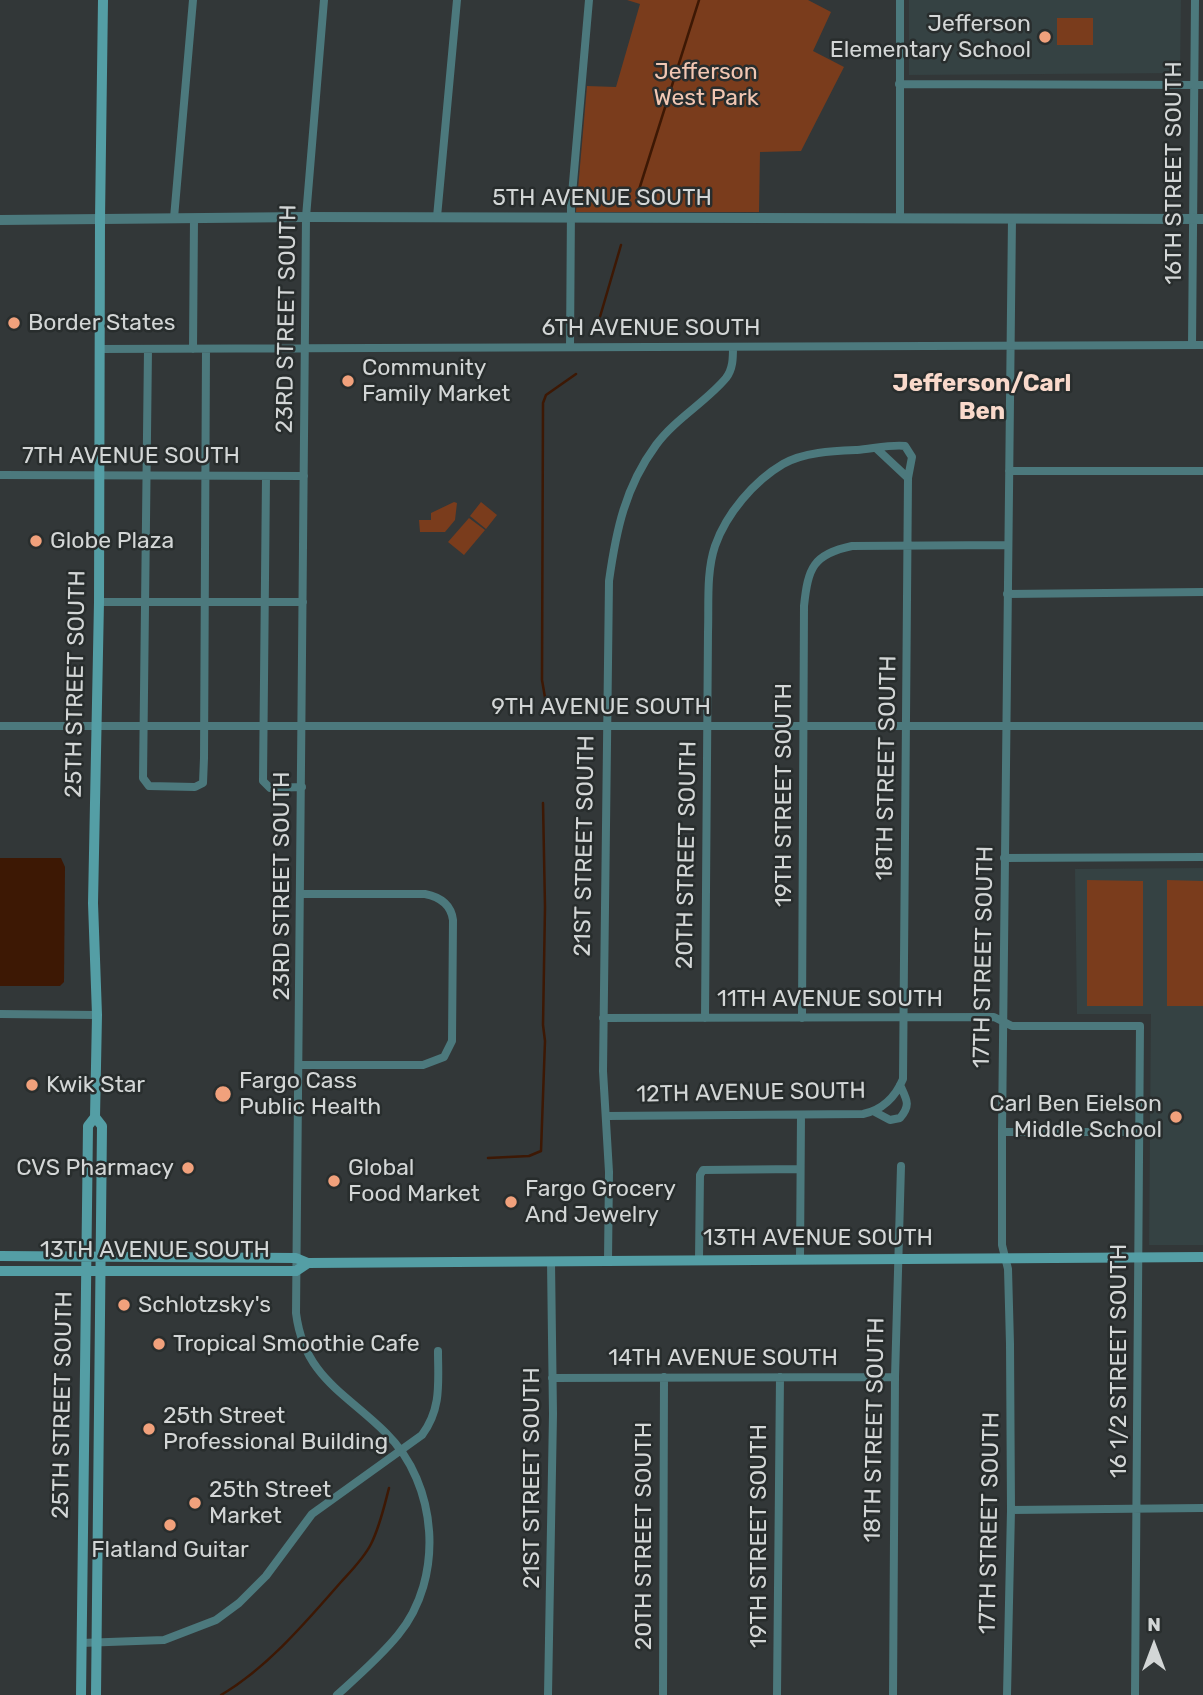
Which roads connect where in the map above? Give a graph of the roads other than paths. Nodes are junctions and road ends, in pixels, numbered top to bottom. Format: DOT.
graph roads {
  1 [pos="103,0"];
  2 [pos="193,0"];
  3 [pos="324,0"];
  4 [pos="457,0"];
  5 [pos="589,0"];
  6 [pos="900,0"];
  7 [pos="1195,0"];
  8 [pos="900,84"];
  9 [pos="1198,85"];
  10 [pos="306,217"];
  11 [pos="437,217"];
  12 [pos="571,217"];
  13 [pos="174,218"];
  14 [pos="194,218"];
  15 [pos="900,218"];
  16 [pos="1012,218"];
  17 [pos="1198,218"];
  18 [pos="0,219"];
  19 [pos="100,219"];
  20 [pos="1192,345"];
  21 [pos="1203,345"];
  22 [pos="570,347"];
  23 [pos="733,347"];
  24 [pos="1009,347"];
  25 [pos="306,348"];
  26 [pos="99,349"];
  27 [pos="148,349"];
  28 [pos="193,349"];
  29 [pos="206,349"];
  30 [pos="877,449"];
  31 [pos="1009,471"];
  32 [pos="1203,471"];
  33 [pos="0,475"];
  34 [pos="99,476"];
  35 [pos="304,476"];
  36 [pos="146,477"];
  37 [pos="206,477"];
  38 [pos="266,477"];
  39 [pos="908,478"];
  40 [pos="908,545"];
  41 [pos="1007,545"];
  42 [pos="1203,592"];
  43 [pos="1007,594"];
  44 [pos="144,602"];
  45 [pos="206,602"];
  46 [pos="265,602"];
  47 [pos="303,602"];
  48 [pos="99,603"];
  49 [pos="1004,725"];
  50 [pos="0,726"];
  51 [pos="264,726"];
  52 [pos="302,726"];
  53 [pos="707,726"];
  54 [pos="804,726"];
  55 [pos="906,726"];
  56 [pos="1203,726"];
  57 [pos="96,727"];
  58 [pos="144,727"];
  59 [pos="204,727"];
  60 [pos="606,727"];
  61 [pos="302,788"];
  62 [pos="1203,857"];
  63 [pos="1004,858"];
  64 [pos="300,894"];
  65 [pos="0,1014"];
  66 [pos="97,1015"];
  67 [pos="904,1017"];
  68 [pos="603,1018"];
  69 [pos="705,1018"];
  70 [pos="802,1018"];
  71 [pos="1003,1022"];
  72 [pos="1140,1026"];
  73 [pos="299,1065"];
  74 [pos="900,1085"];
  75 [pos="892,1097"];
  76 [pos="874,1111"];
  77 [pos="801,1115"];
  78 [pos="607,1116"];
  79 [pos="95,1117"];
  80 [pos="1002,1132"];
  81 [pos="1139,1132"];
  82 [pos="901,1166"];
  83 [pos="800,1169"];
  84 [pos="0,1255"];
  85 [pos="86,1256"];
  86 [pos="101,1256"];
  87 [pos="1138,1257"];
  88 [pos="1203,1257"];
  89 [pos="296,1258"];
  90 [pos="800,1258"];
  91 [pos="897,1258"];
  92 [pos="1006,1258"];
  93 [pos="699,1259"];
  94 [pos="608,1260"];
  95 [pos="551,1262"];
  96 [pos="308,1264"];
  97 [pos="296,1270"];
  98 [pos="0,1271"];
  99 [pos="86,1271"];
  100 [pos="100,1271"];
  101 [pos="438,1351"];
  102 [pos="664,1377"];
  103 [pos="780,1377"];
  104 [pos="895,1377"];
  105 [pos="552,1378"];
  106 [pos="402,1450"];
  107 [pos="1137,1508"];
  108 [pos="1203,1508"];
  109 [pos="1010,1510"];
  110 [pos="81,1643"];
  111 [pos="97,1643"];
  112 [pos="80,1695"];
  113 [pos="96,1695"];
  114 [pos="337,1695"];
  115 [pos="548,1695"];
  116 [pos="663,1695"];
  117 [pos="777,1695"];
  118 [pos="893,1695"];
  119 [pos="1007,1695"];
  120 [pos="1135,1695"];
  1 -- 19 [label="main road, 25TH STREET SOUTH"];
  2 -- 13 [label="street"];
  3 -- 10 [label="street, 23RD STREET SOUTH"];
  4 -- 11 [label="street"];
  5 -- 12 [label="street"];
  6 -- 8 [label="street"];
  7 -- 9 [label="street, 16TH STREET SOUTH"];
  8 -- 9 [label="street"];
  8 -- 15 [label="street"];
  9 -- 17 [label="street, 16TH STREET SOUTH"];
  10 -- 11 [label="street, 5TH AVENUE SOUTH"];
  10 -- 14 [label="street, 5TH AVENUE SOUTH"];
  10 -- 25 [label="street, 23RD STREET SOUTH"];
  11 -- 12 [label="street, 5TH AVENUE SOUTH"];
  12 -- 15 [label="street, 5TH AVENUE SOUTH"];
  12 -- 22 [label="street"];
  13 -- 14 [label="street, 5TH AVENUE SOUTH"];
  13 -- 19 [label="street, 5TH AVENUE SOUTH"];
  14 -- 28 [label="street"];
  15 -- 16 [label="street, 5TH AVENUE SOUTH"];
  16 -- 17 [label="street, 5TH AVENUE SOUTH"];
  16 -- 24 [label="street, 17TH STREET SOUTH"];
  17 -- 20 [label="street, 16TH STREET SOUTH"];
  18 -- 19 [label="street, 5TH AVENUE SOUTH"];
  19 -- 26 [label="main road, 25TH STREET SOUTH"];
  20 -- 21 [label="street, 6TH AVENUE SOUTH"];
  20 -- 24 [label="street, 6TH AVENUE SOUTH"];
  22 -- 23 [label="street, 6TH AVENUE SOUTH"];
  22 -- 25 [label="street, 6TH AVENUE SOUTH"];
  23 -- 24 [label="street, 6TH AVENUE SOUTH"];
  23 -- 60 [label="street, 21ST STREET SOUTH"];
  24 -- 31 [label="street, 17TH STREET SOUTH"];
  25 -- 29 [label="street, 6TH AVENUE SOUTH"];
  25 -- 35 [label="street, 23RD STREET SOUTH"];
  26 -- 27 [label="street, 6TH AVENUE SOUTH"];
  26 -- 34 [label="main road, 25TH STREET SOUTH"];
  27 -- 28 [label="street, 6TH AVENUE SOUTH"];
  27 -- 36 [label="street"];
  28 -- 29 [label="street, 6TH AVENUE SOUTH"];
  29 -- 37 [label="street"];
  30 -- 39 [label="street"];
  30 -- 39 [label="street, 18TH STREET SOUTH"];
  30 -- 53 [label="street, 20TH STREET SOUTH"];
  31 -- 32 [label="street"];
  31 -- 41 [label="street, 17TH STREET SOUTH"];
  33 -- 34 [label="street, 7TH AVENUE SOUTH"];
  34 -- 36 [label="street, 7TH AVENUE SOUTH"];
  34 -- 48 [label="main road, 25TH STREET SOUTH"];
  35 -- 38 [label="street, 7TH AVENUE SOUTH"];
  35 -- 47 [label="street, 23RD STREET SOUTH"];
  36 -- 37 [label="street, 7TH AVENUE SOUTH"];
  36 -- 44 [label="street"];
  37 -- 38 [label="street, 7TH AVENUE SOUTH"];
  37 -- 45 [label="street"];
  38 -- 46 [label="street"];
  39 -- 40 [label="street, 18TH STREET SOUTH"];
  40 -- 41 [label="street"];
  40 -- 54 [label="street, 19TH STREET SOUTH"];
  40 -- 55 [label="street, 18TH STREET SOUTH"];
  41 -- 43 [label="street, 17TH STREET SOUTH"];
  42 -- 43 [label="street"];
  43 -- 49 [label="street, 17TH STREET SOUTH"];
  44 -- 45 [label="street"];
  44 -- 48 [label="street"];
  44 -- 58 [label="street"];
  45 -- 46 [label="street"];
  45 -- 59 [label="street"];
  46 -- 47 [label="street"];
  46 -- 51 [label="street"];
  47 -- 52 [label="street, 23RD STREET SOUTH"];
  48 -- 57 [label="main road, 25TH STREET SOUTH"];
  49 -- 55 [label="street, 9TH AVENUE SOUTH"];
  49 -- 56 [label="street, 9TH AVENUE SOUTH"];
  49 -- 63 [label="street, 17TH STREET SOUTH"];
  50 -- 57 [label="street, 9TH AVENUE SOUTH"];
  51 -- 52 [label="street, 9TH AVENUE SOUTH"];
  51 -- 59 [label="street, 9TH AVENUE SOUTH"];
  51 -- 61 [label="street"];
  52 -- 60 [label="street, 9TH AVENUE SOUTH"];
  52 -- 61 [label="street, 23RD STREET SOUTH"];
  53 -- 54 [label="street, 9TH AVENUE SOUTH"];
  53 -- 60 [label="street, 9TH AVENUE SOUTH"];
  53 -- 69 [label="street, 20TH STREET SOUTH"];
  54 -- 55 [label="street, 9TH AVENUE SOUTH"];
  54 -- 70 [label="street, 19TH STREET SOUTH"];
  55 -- 67 [label="street, 18TH STREET SOUTH"];
  57 -- 58 [label="street, 9TH AVENUE SOUTH"];
  57 -- 66 [label="main road, 25TH STREET SOUTH"];
  58 -- 59 [label="street, 9TH AVENUE SOUTH"];
  58 -- 59 [label="street"];
  60 -- 68 [label="street, 21ST STREET SOUTH"];
  61 -- 64 [label="street, 23RD STREET SOUTH"];
  62 -- 63 [label="street"];
  63 -- 71 [label="street, 17TH STREET SOUTH"];
  64 -- 73 [label="street, 23RD STREET SOUTH"];
  64 -- 73 [label="street"];
  65 -- 66 [label="street"];
  66 -- 79 [label="main road, 25TH STREET SOUTH"];
  67 -- 70 [label="street, 11TH AVENUE SOUTH"];
  67 -- 71 [label="street, 11TH AVENUE SOUTH"];
  67 -- 74 [label="street, 18TH STREET SOUTH"];
  68 -- 69 [label="street, 11TH AVENUE SOUTH"];
  68 -- 78 [label="street, 21ST STREET SOUTH"];
  69 -- 70 [label="street, 11TH AVENUE SOUTH"];
  71 -- 72 [label="street, 11TH AVENUE SOUTH"];
  71 -- 80 [label="street, 17TH STREET SOUTH"];
  72 -- 81 [label="street, 16 1/2 STREET SOUTH"];
  73 -- 89 [label="street, 23RD STREET SOUTH"];
  74 -- 75 [label="street, 18TH STREET SOUTH"];
  74 -- 76 [label="street"];
  75 -- 76 [label="street, 12TH AVENUE SOUTH"];
  76 -- 77 [label="street, 12TH AVENUE SOUTH"];
  77 -- 78 [label="street, 12TH AVENUE SOUTH"];
  77 -- 83 [label="street"];
  78 -- 94 [label="street, 21ST STREET SOUTH"];
  79 -- 85 [label="main road, 25TH STREET SOUTH"];
  79 -- 86 [label="main road, 25TH STREET SOUTH"];
  80 -- 81 [label="street"];
  80 -- 92 [label="street, 17TH STREET SOUTH"];
  81 -- 87 [label="street, 16 1/2 STREET SOUTH"];
  82 -- 91 [label="street, 18TH STREET SOUTH"];
  83 -- 90 [label="street"];
  83 -- 93 [label="street"];
  84 -- 85 [label="main road, 13TH AVENUE SOUTH"];
  85 -- 86 [label="main road, 13TH AVENUE SOUTH"];
  85 -- 99 [label="main road, 25TH STREET SOUTH"];
  86 -- 89 [label="main road, 13TH AVENUE SOUTH"];
  86 -- 100 [label="main road, 25TH STREET SOUTH"];
  87 -- 88 [label="main road, 13TH AVENUE SOUTH"];
  87 -- 92 [label="main road, 13TH AVENUE SOUTH"];
  87 -- 107 [label="street, 16 1/2 STREET SOUTH"];
  89 -- 96 [label="main road, 13TH AVENUE SOUTH"];
  89 -- 97 [label="street, 23RD STREET SOUTH"];
  90 -- 91 [label="main road, 13TH AVENUE SOUTH"];
  90 -- 93 [label="main road, 13TH AVENUE SOUTH"];
  91 -- 92 [label="main road, 13TH AVENUE SOUTH"];
  91 -- 104 [label="street, 18TH STREET SOUTH"];
  92 -- 109 [label="street, 17TH STREET SOUTH"];
  93 -- 94 [label="main road, 13TH AVENUE SOUTH"];
  94 -- 95 [label="main road, 13TH AVENUE SOUTH"];
  95 -- 96 [label="main road, 13TH AVENUE SOUTH"];
  95 -- 105 [label="street, 21ST STREET SOUTH"];
  96 -- 97 [label="main road, 13TH AVENUE SOUTH"];
  97 -- 100 [label="main road, 13TH AVENUE SOUTH"];
  97 -- 106 [label="street, 23RD STREET SOUTH"];
  98 -- 99 [label="main road, 13TH AVENUE SOUTH"];
  99 -- 100 [label="main road, 13TH AVENUE SOUTH"];
  99 -- 110 [label="main road, 25TH STREET SOUTH"];
  100 -- 111 [label="main road, 25TH STREET SOUTH"];
  101 -- 106 [label="street"];
  102 -- 103 [label="street, 14TH AVENUE SOUTH"];
  102 -- 105 [label="street, 14TH AVENUE SOUTH"];
  102 -- 116 [label="street, 20TH STREET SOUTH"];
  103 -- 104 [label="street, 14TH AVENUE SOUTH"];
  103 -- 117 [label="street, 19TH STREET SOUTH"];
  104 -- 118 [label="street, 18TH STREET SOUTH"];
  105 -- 115 [label="street, 21ST STREET SOUTH"];
  106 -- 111 [label="street"];
  106 -- 114 [label="street, 23RD STREET SOUTH"];
  107 -- 108 [label="street"];
  107 -- 109 [label="street"];
  107 -- 120 [label="street, 16 1/2 STREET SOUTH"];
  109 -- 119 [label="street, 17TH STREET SOUTH"];
  110 -- 111 [label="street"];
  110 -- 112 [label="main road, 25TH STREET SOUTH"];
  111 -- 113 [label="main road, 25TH STREET SOUTH"];
}
